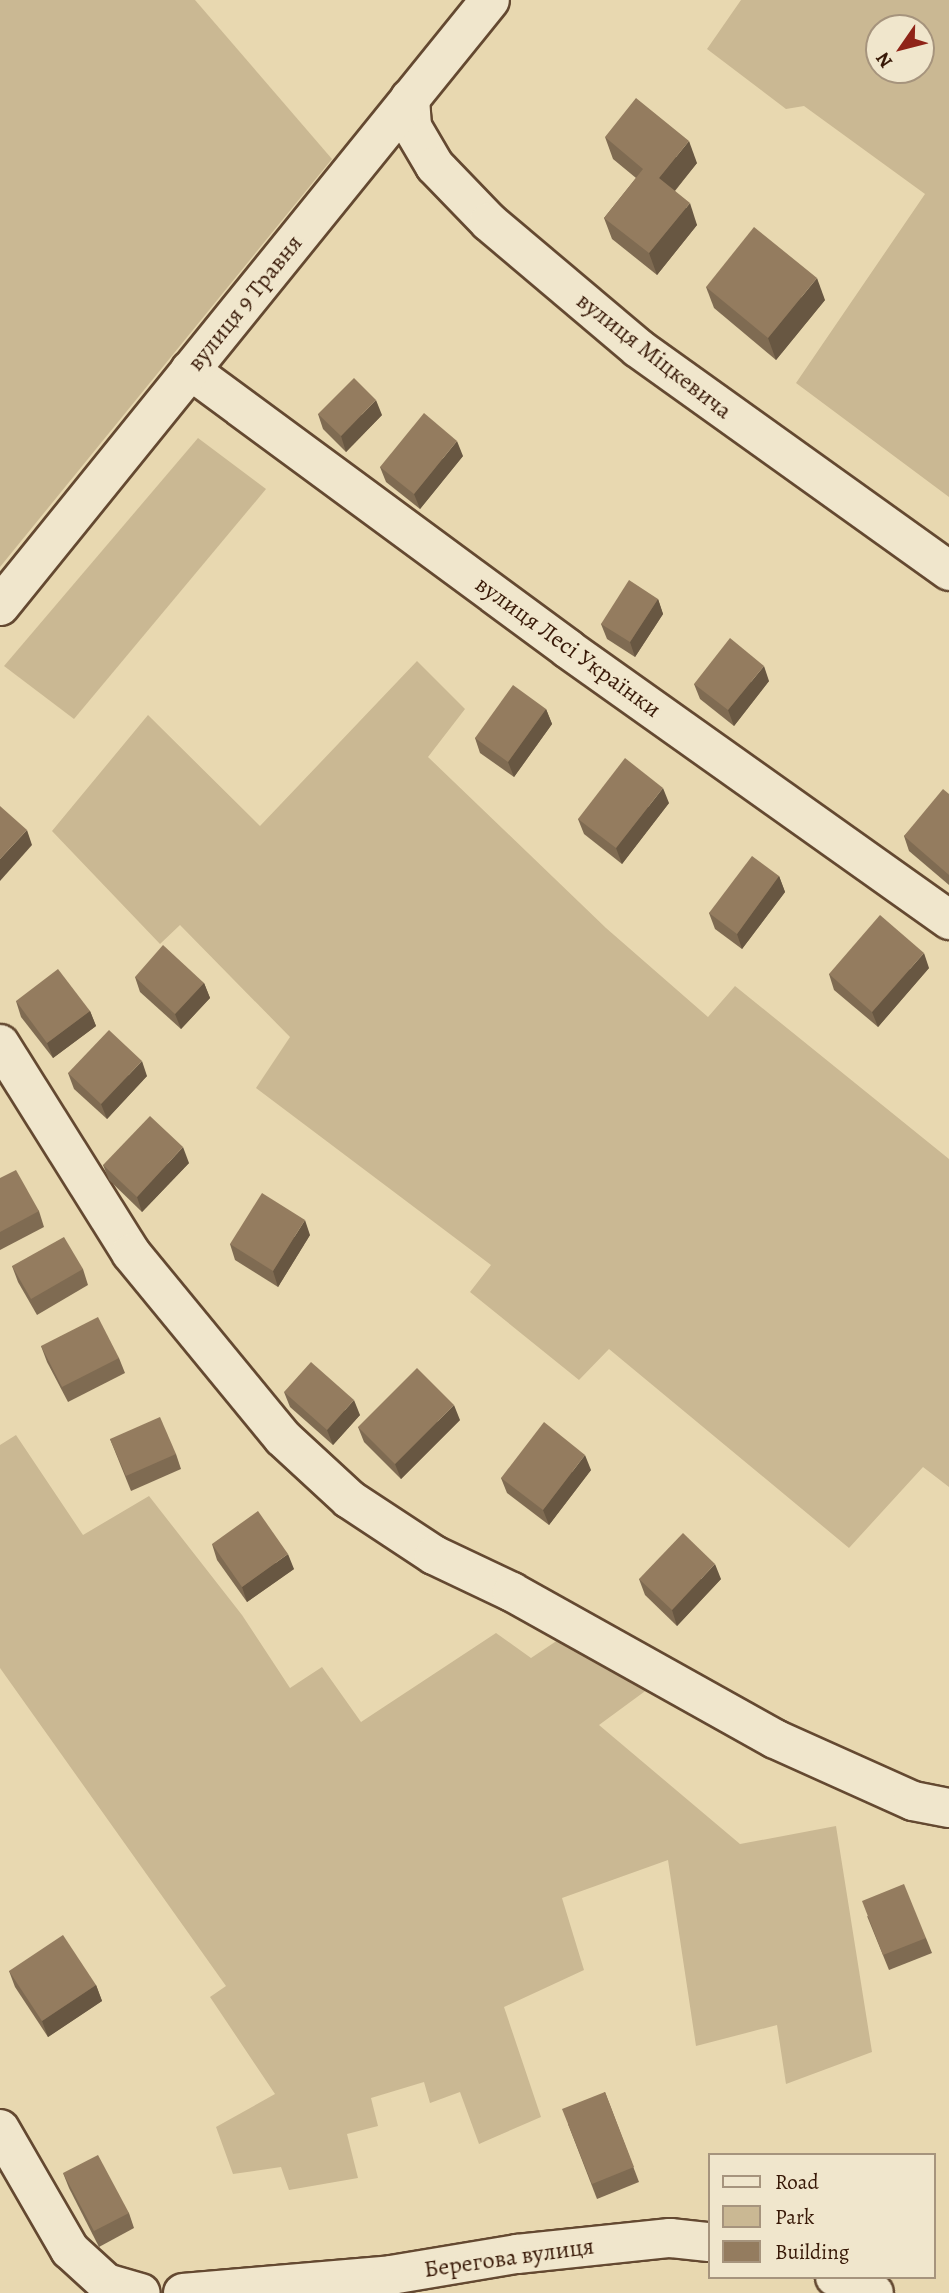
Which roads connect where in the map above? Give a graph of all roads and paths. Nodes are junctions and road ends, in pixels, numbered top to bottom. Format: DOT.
graph roads {
  1 [pos="490,0"];
  2 [pos="411,98"];
  3 [pos="190,370"];
  4 [pos="949,571"];
  5 [pos="0,606"];
  6 [pos="949,920"];
  7 [pos="0,1044"];
  8 [pos="949,1808"];
  9 [pos="0,2129"];
  10 [pos="708,2242"];
  11 [pos="840,2279"];
  12 [pos="141,2293"];
  13 [pos="183,2293"];
  14 [pos="874,2293"];
  1 -- 2 [label="street, вулиця 9 Травня"];
  2 -- 3 [label="street, вулиця 9 Травня"];
  2 -- 4 [label="street, вулиця Міцкевича"];
  3 -- 5 [label="street, вулиця 9 Травня"];
  3 -- 6 [label="street, вулиця Лесі Українки"];
  7 -- 8 [label="street"];
  9 -- 12 [label="street"];
  10 -- 13 [label="street, Берегова вулиця"];
  11 -- 14 [label="street"];
}
